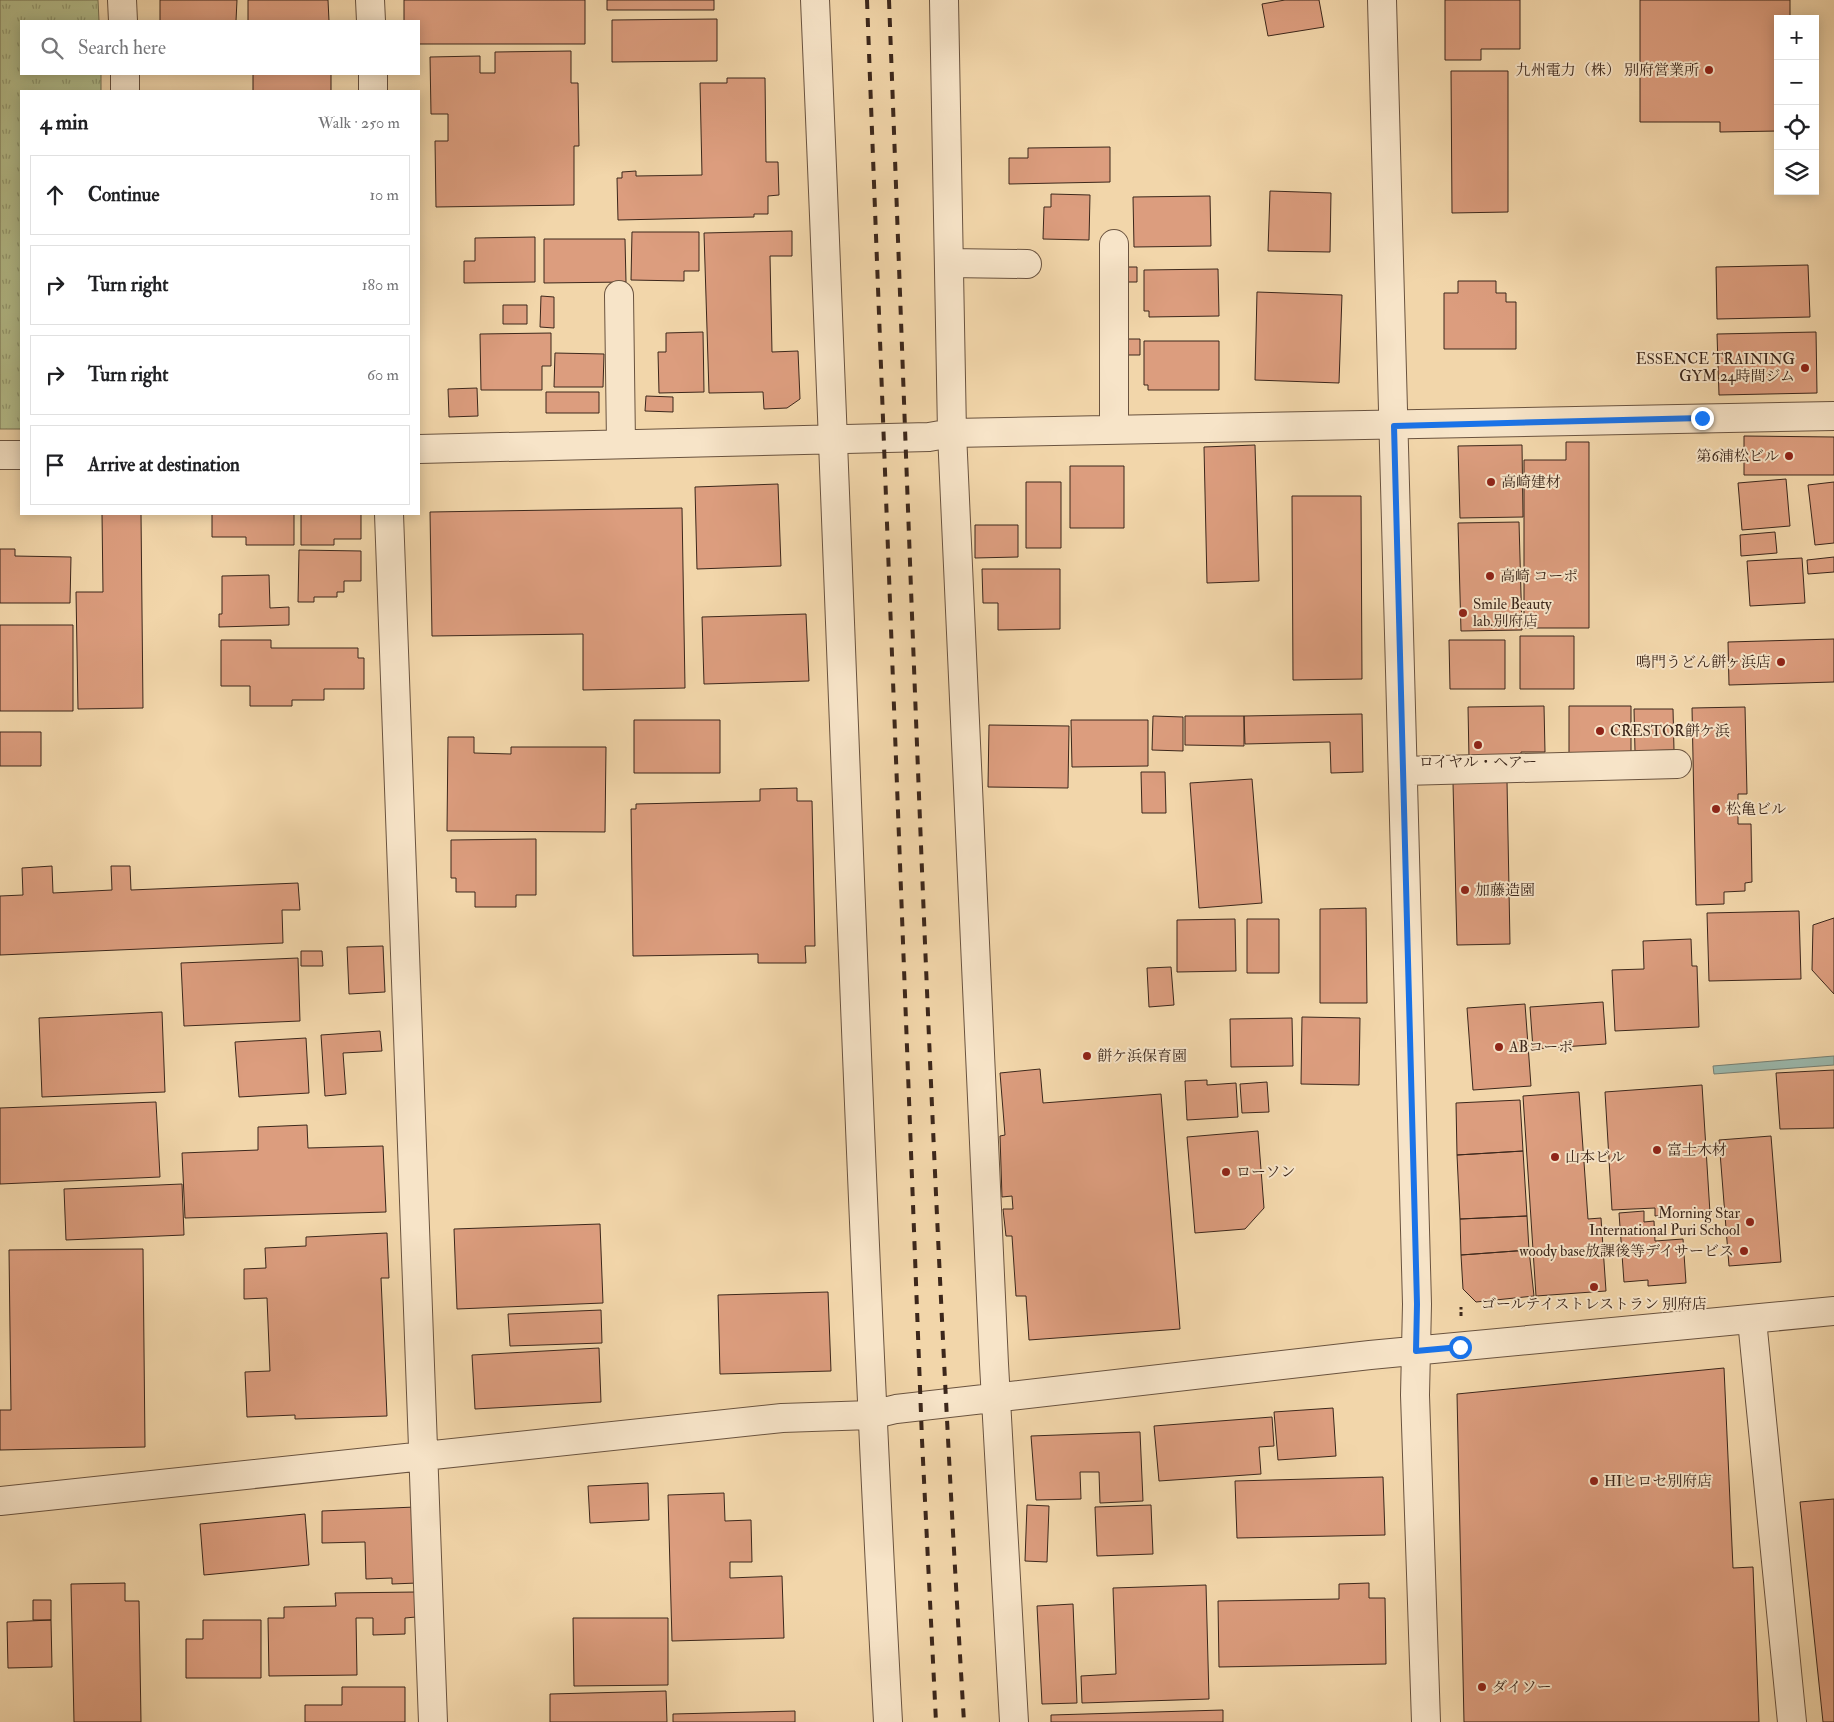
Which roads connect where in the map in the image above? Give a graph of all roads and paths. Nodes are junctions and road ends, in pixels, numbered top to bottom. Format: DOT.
graph roads {
  1 [pos="122,0"];
  2 [pos="370,0"];
  3 [pos="815,0"];
  4 [pos="944,0"];
  5 [pos="1382,0"];
  6 [pos="123,20"];
  7 [pos="371,20"];
  8 [pos="125,75"];
  9 [pos="373,75"];
  10 [pos="125,90"];
  11 [pos="373,90"];
  12 [pos="1114,244"];
  13 [pos="949,262"];
  14 [pos="1027,264"];
  15 [pos="619,295"];
  16 [pos="1834,416"];
  17 [pos="1394,426"];
  18 [pos="1114,430"];
  19 [pos="952,433"];
  20 [pos="834,439"];
  21 [pos="621,444"];
  22 [pos="420,449"];
  23 [pos="0,455"];
  24 [pos="20,455"];
  25 [pos="389,515"];
  26 [pos="1677,764"];
  27 [pos="1403,772"];
  28 [pos="1834,1311"];
  29 [pos="1752,1320"];
  30 [pos="1416,1351"];
  31 [pos="996,1398"];
  32 [pos="871,1415"];
  33 [pos="424,1455"];
  34 [pos="0,1501"];
  35 [pos="433,1722"];
  36 [pos="888,1722"];
  37 [pos="1014,1722"];
  38 [pos="1426,1722"];
  39 [pos="1792,1722"];
  1 -- 6 [label="street"];
  2 -- 7 [label="street"];
  3 -- 20 [label="street"];
  4 -- 13 [label="street"];
  5 -- 17 [label="street"];
  8 -- 10 [label="street"];
  9 -- 11 [label="street"];
  12 -- 18 [label="street"];
  13 -- 14 [label="street"];
  13 -- 19 [label="street"];
  15 -- 21 [label="street"];
  16 -- 17 [label="street"];
  17 -- 18 [label="street"];
  17 -- 27 [label="street"];
  18 -- 19 [label="street"];
  19 -- 20 [label="street"];
  19 -- 31 [label="street"];
  20 -- 21 [label="street"];
  20 -- 32 [label="street"];
  21 -- 22 [label="street"];
  23 -- 24 [label="street"];
  25 -- 33 [label="street"];
  26 -- 27 [label="street"];
  27 -- 30 [label="street"];
  28 -- 29 [label="street"];
  29 -- 30 [label="street"];
  29 -- 39 [label="street"];
  30 -- 31 [label="street"];
  30 -- 38 [label="street"];
  31 -- 32 [label="street"];
  31 -- 37 [label="street"];
  32 -- 33 [label="street"];
  32 -- 36 [label="street"];
  33 -- 34 [label="street"];
  33 -- 35 [label="street"];
}
